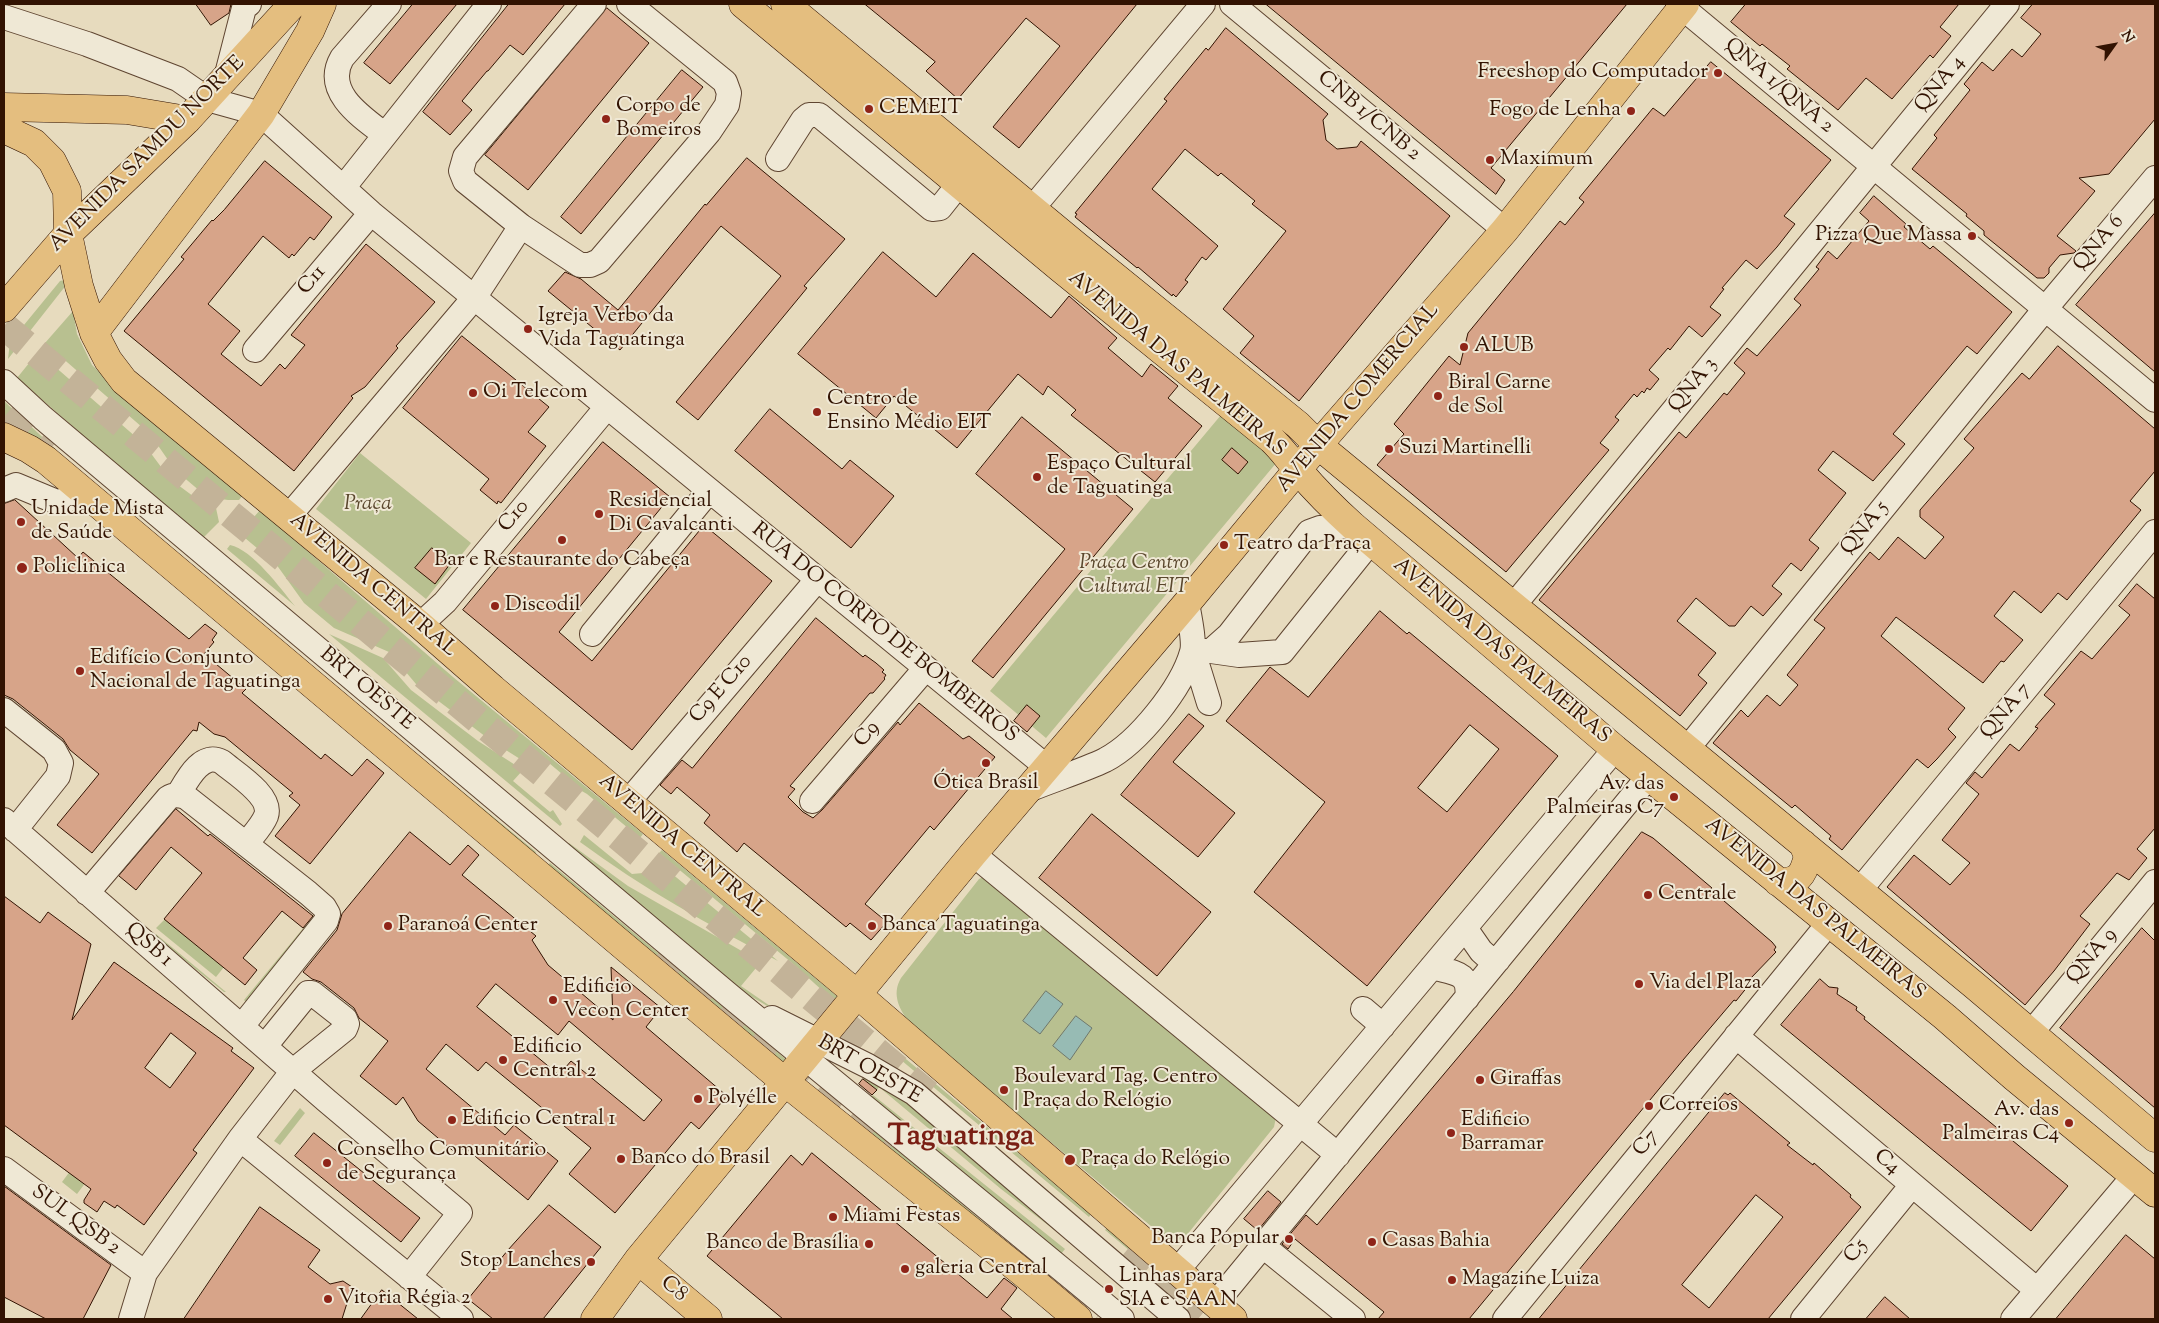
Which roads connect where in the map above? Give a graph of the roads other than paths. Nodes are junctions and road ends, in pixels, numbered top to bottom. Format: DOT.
graph roads {
  1 [pos="293,4"];
  2 [pos="322,4"];
  3 [pos="389,4"];
  4 [pos="489,4"];
  5 [pos="594,4"];
  6 [pos="629,4"];
  7 [pos="744,4"];
  8 [pos="784,4"];
  9 [pos="1203,4"];
  10 [pos="1232,4"];
  11 [pos="2007,4"];
  12 [pos="245,5"];
  13 [pos="1682,5"];
  14 [pos="4,17"];
  15 [pos="226,78"];
  16 [pos="207,99"];
  17 [pos="4,107"];
  18 [pos="261,114"];
  19 [pos="186,120"];
  20 [pos="4,129"];
  21 [pos="384,134"];
  22 [pos="778,159"];
  23 [pos="1874,166"];
  24 [pos="2155,178"];
  25 [pos="959,184"];
  26 [pos="343,188"];
  27 [pos="1032,208"];
  28 [pos="371,213"];
  29 [pos="522,226"];
  30 [pos="1015,229"];
  31 [pos="1505,230"];
  32 [pos="68,234"];
  33 [pos="474,298"];
  34 [pos="4,308"];
  35 [pos="2045,309"];
  36 [pos="94,333"];
  37 [pos="254,350"];
  38 [pos="4,382"];
  39 [pos="2155,400"];
  40 [pos="607,407"];
  41 [pos="4,437"];
  42 [pos="1318,445"];
  43 [pos="1298,471"];
  44 [pos="4,490"];
  45 [pos="83,491"];
  46 [pos="709,491"];
  47 [pos="289,516"];
  48 [pos="2155,532"];
  49 [pos="1362,534"];
  50 [pos="1465,566"];
  51 [pos="817,580"];
  52 [pos="1439,600"];
  53 [pos="1187,603"];
  54 [pos="1514,606"];
  55 [pos="420,625"];
  56 [pos="592,634"];
  57 [pos="1202,651"];
  58 [pos="925,669"];
  59 [pos="1209,703"];
  60 [pos="4,710"];
  61 [pos="1687,749"];
  62 [pos="1615,750"];
  63 [pos="1048,768"];
  64 [pos="1649,776"];
  65 [pos="1030,789"];
  66 [pos="178,794"];
  67 [pos="812,801"];
  68 [pos="628,802"];
  69 [pos="9,825"];
  70 [pos="246,844"];
  71 [pos="1803,844"];
  72 [pos="973,854"];
  73 [pos="1778,882"];
  74 [pos="2155,882"];
  75 [pos="1859,891"];
  76 [pos="87,893"];
  77 [pos="1829,923"];
  78 [pos="1465,928"];
  79 [pos="1498,960"];
  80 [pos="1432,967"];
  81 [pos="1974,985"];
  82 [pos="1467,998"];
  83 [pos="852,1002"];
  84 [pos="1363,1009"];
  85 [pos="1945,1016"];
  86 [pos="242,1026"];
  87 [pos="1382,1026"];
  88 [pos="2031,1033"];
  89 [pos="1736,1036"];
  90 [pos="265,1046"];
  91 [pos="801,1063"];
  92 [pos="293,1071"];
  93 [pos="2108,1099"];
  94 [pos="1301,1124"];
  95 [pos="2076,1128"];
  96 [pos="2155,1138"];
  97 [pos="240,1139"];
  98 [pos="1338,1155"];
  99 [pos="4,1170"];
  100 [pos="2134,1176"];
  101 [pos="1912,1185"];
  102 [pos="2155,1193"];
  103 [pos="1263,1246"];
  104 [pos="638,1260"];
  105 [pos="1176,1272"];
  106 [pos="145,1273"];
  107 [pos="409,1277"];
  108 [pos="2037,1290"];
  109 [pos="1224,1312"];
  110 [pos="131,1319"];
  111 [pos="460,1319"];
  112 [pos="594,1319"];
  113 [pos="708,1319"];
  114 [pos="1078,1319"];
  115 [pos="1122,1319"];
  116 [pos="1178,1319"];
  117 [pos="1353,1319"];
  118 [pos="1504,1319"];
  119 [pos="1802,1319"];
  120 [pos="2013,1319"];
  1 -- 15 [label="main road, AVENIDA SAMDU NORTE"];
  2 -- 18 [label="main road"];
  3 -- 21 [label="street"];
  4 -- 21 [label="street"];
  5 -- 29 [label="street"];
  6 -- 29 [label="street"];
  7 -- 25 [label="main road, AVENIDA DAS PALMEIRAS"];
  8 -- 27 [label="main road, AVENIDA DAS PALMEIRAS"];
  9 -- 27 [label="street"];
  10 -- 31 [label="street, CNB 1/CNB 2"];
  11 -- 23 [label="street, QNA 4"];
  12 -- 15 [label="street"];
  13 -- 23 [label="street, QNA 1/QNA 2"];
  13 -- 31 [label="main road, AVENIDA COMERCIAL"];
  14 -- 16 [label="street"];
  15 -- 16 [label="main road, AVENIDA SAMDU NORTE"];
  16 -- 18 [label="street"];
  16 -- 19 [label="main road, AVENIDA SAMDU NORTE"];
  17 -- 19 [label="main road"];
  18 -- 26 [label="street, RUA DO CORPO DE BOMBEIROS"];
  18 -- 36 [label="main road"];
  19 -- 32 [label="main road, AVENIDA SAMDU NORTE"];
  20 -- 32 [label="main road, AVENIDA CENTRAL"];
  21 -- 26 [label="street"];
  22 -- 25 [label="street"];
  23 -- 35 [label="street, QNA 1/QNA 2"];
  23 -- 54 [label="street, QNA 3"];
  24 -- 35 [label="street, QNA 6"];
  25 -- 30 [label="main road, AVENIDA DAS PALMEIRAS"];
  26 -- 28 [label="street, RUA DO CORPO DE BOMBEIROS"];
  27 -- 30 [label="street"];
  27 -- 42 [label="main road, AVENIDA DAS PALMEIRAS"];
  28 -- 33 [label="street, RUA DO CORPO DE BOMBEIROS"];
  28 -- 37 [label="street, C11"];
  29 -- 33 [label="street"];
  30 -- 43 [label="main road, AVENIDA DAS PALMEIRAS"];
  31 -- 42 [label="main road, AVENIDA COMERCIAL"];
  32 -- 34 [label="main road, AVENIDA SAMDU NORTE"];
  32 -- 36 [label="main road, AVENIDA CENTRAL"];
  33 -- 40 [label="street, RUA DO CORPO DE BOMBEIROS"];
  33 -- 47 [label="street"];
  35 -- 39 [label="street, QNA 1/QNA 2"];
  35 -- 61 [label="street, QNA 5"];
  36 -- 47 [label="main road, AVENIDA CENTRAL"];
  38 -- 91 [label="street, BRT OESTE"];
  40 -- 46 [label="street, RUA DO CORPO DE BOMBEIROS"];
  40 -- 55 [label="street, C10"];
  41 -- 45 [label="main road"];
  42 -- 43 [label="main road, AVENIDA COMERCIAL"];
  42 -- 50 [label="main road, AVENIDA DAS PALMEIRAS"];
  43 -- 49 [label="main road, AVENIDA DAS PALMEIRAS"];
  43 -- 53 [label="main road, AVENIDA COMERCIAL"];
  44 -- 45 [label="street"];
  45 -- 91 [label="main road"];
  46 -- 51 [label="street, RUA DO CORPO DE BOMBEIROS"];
  46 -- 56 [label="street"];
  47 -- 55 [label="main road, AVENIDA CENTRAL"];
  48 -- 75 [label="street, QNA 7"];
  49 -- 52 [label="main road, AVENIDA DAS PALMEIRAS"];
  49 -- 57 [label="street"];
  49 -- 57 [label="street"];
  50 -- 52 [label="main road"];
  50 -- 54 [label="main road, AVENIDA DAS PALMEIRAS"];
  51 -- 58 [label="street, RUA DO CORPO DE BOMBEIROS"];
  51 -- 68 [label="street, C9 E C10"];
  52 -- 62 [label="main road, AVENIDA DAS PALMEIRAS"];
  53 -- 57 [label="street"];
  53 -- 63 [label="main road, AVENIDA COMERCIAL"];
  54 -- 61 [label="main road, AVENIDA DAS PALMEIRAS"];
  55 -- 68 [label="main road, AVENIDA CENTRAL"];
  57 -- 59 [label="street"];
  57 -- 65 [label="street"];
  58 -- 63 [label="street, RUA DO CORPO DE BOMBEIROS"];
  58 -- 67 [label="street, C9"];
  60 -- 69 [label="street"];
  61 -- 71 [label="main road, AVENIDA DAS PALMEIRAS"];
  62 -- 64 [label="main road, AVENIDA DAS PALMEIRAS"];
  62 -- 78 [label="street"];
  63 -- 65 [label="main road, AVENIDA COMERCIAL"];
  64 -- 73 [label="main road, AVENIDA DAS PALMEIRAS"];
  64 -- 79 [label="street"];
  65 -- 72 [label="main road, AVENIDA COMERCIAL"];
  66 -- 70 [label="street"];
  66 -- 70 [label="street"];
  66 -- 76 [label="street"];
  68 -- 83 [label="main road, AVENIDA CENTRAL"];
  69 -- 76 [label="street, QSB 1"];
  70 -- 86 [label="street"];
  71 -- 73 [label="main road"];
  71 -- 75 [label="main road, AVENIDA DAS PALMEIRAS"];
  72 -- 83 [label="main road, AVENIDA COMERCIAL"];
  72 -- 94 [label="street"];
  73 -- 77 [label="main road, AVENIDA DAS PALMEIRAS"];
  74 -- 88 [label="street, QNA 9"];
  75 -- 81 [label="main road, AVENIDA DAS PALMEIRAS"];
  76 -- 86 [label="street, QSB 1"];
  77 -- 85 [label="main road, AVENIDA DAS PALMEIRAS"];
  77 -- 89 [label="street, C7"];
  78 -- 79 [label="street"];
  78 -- 80 [label="street"];
  79 -- 82 [label="street"];
  80 -- 82 [label="street"];
  80 -- 87 [label="street"];
  81 -- 85 [label="main road"];
  81 -- 88 [label="main road, AVENIDA DAS PALMEIRAS"];
  82 -- 98 [label="street"];
  83 -- 91 [label="main road"];
  83 -- 105 [label="main road, AVENIDA CENTRAL"];
  84 -- 87 [label="street"];
  85 -- 95 [label="main road, AVENIDA DAS PALMEIRAS"];
  86 -- 90 [label="street, QSB 1"];
  87 -- 94 [label="street"];
  88 -- 93 [label="main road, AVENIDA DAS PALMEIRAS"];
  89 -- 101 [label="street, C4"];
  89 -- 118 [label="street, C7"];
  90 -- 92 [label="street, QSB 1"];
  90 -- 92 [label="street"];
  91 -- 104 [label="main road"];
  91 -- 114 [label="main road"];
  91 -- 115 [label="street, BRT OESTE"];
  91 -- 116 [label="street, BRT OESTE"];
  92 -- 97 [label="street"];
  92 -- 107 [label="street, QSB 1"];
  93 -- 95 [label="main road"];
  93 -- 96 [label="main road, AVENIDA DAS PALMEIRAS"];
  94 -- 98 [label="street"];
  94 -- 105 [label="street"];
  95 -- 100 [label="main road, AVENIDA DAS PALMEIRAS"];
  97 -- 106 [label="street"];
  97 -- 107 [label="street"];
  98 -- 103 [label="street"];
  99 -- 106 [label="street, SUL QSB 2"];
  100 -- 102 [label="main road, AVENIDA DAS PALMEIRAS"];
  100 -- 108 [label="street"];
  101 -- 108 [label="street, C4"];
  101 -- 119 [label="street, C5"];
  103 -- 109 [label="street"];
  103 -- 117 [label="street"];
  104 -- 112 [label="main road"];
  104 -- 113 [label="main road, C8"];
  105 -- 109 [label="main road, AVENIDA CENTRAL"];
  106 -- 110 [label="street"];
  107 -- 111 [label="street"];
  108 -- 120 [label="street"];
}
